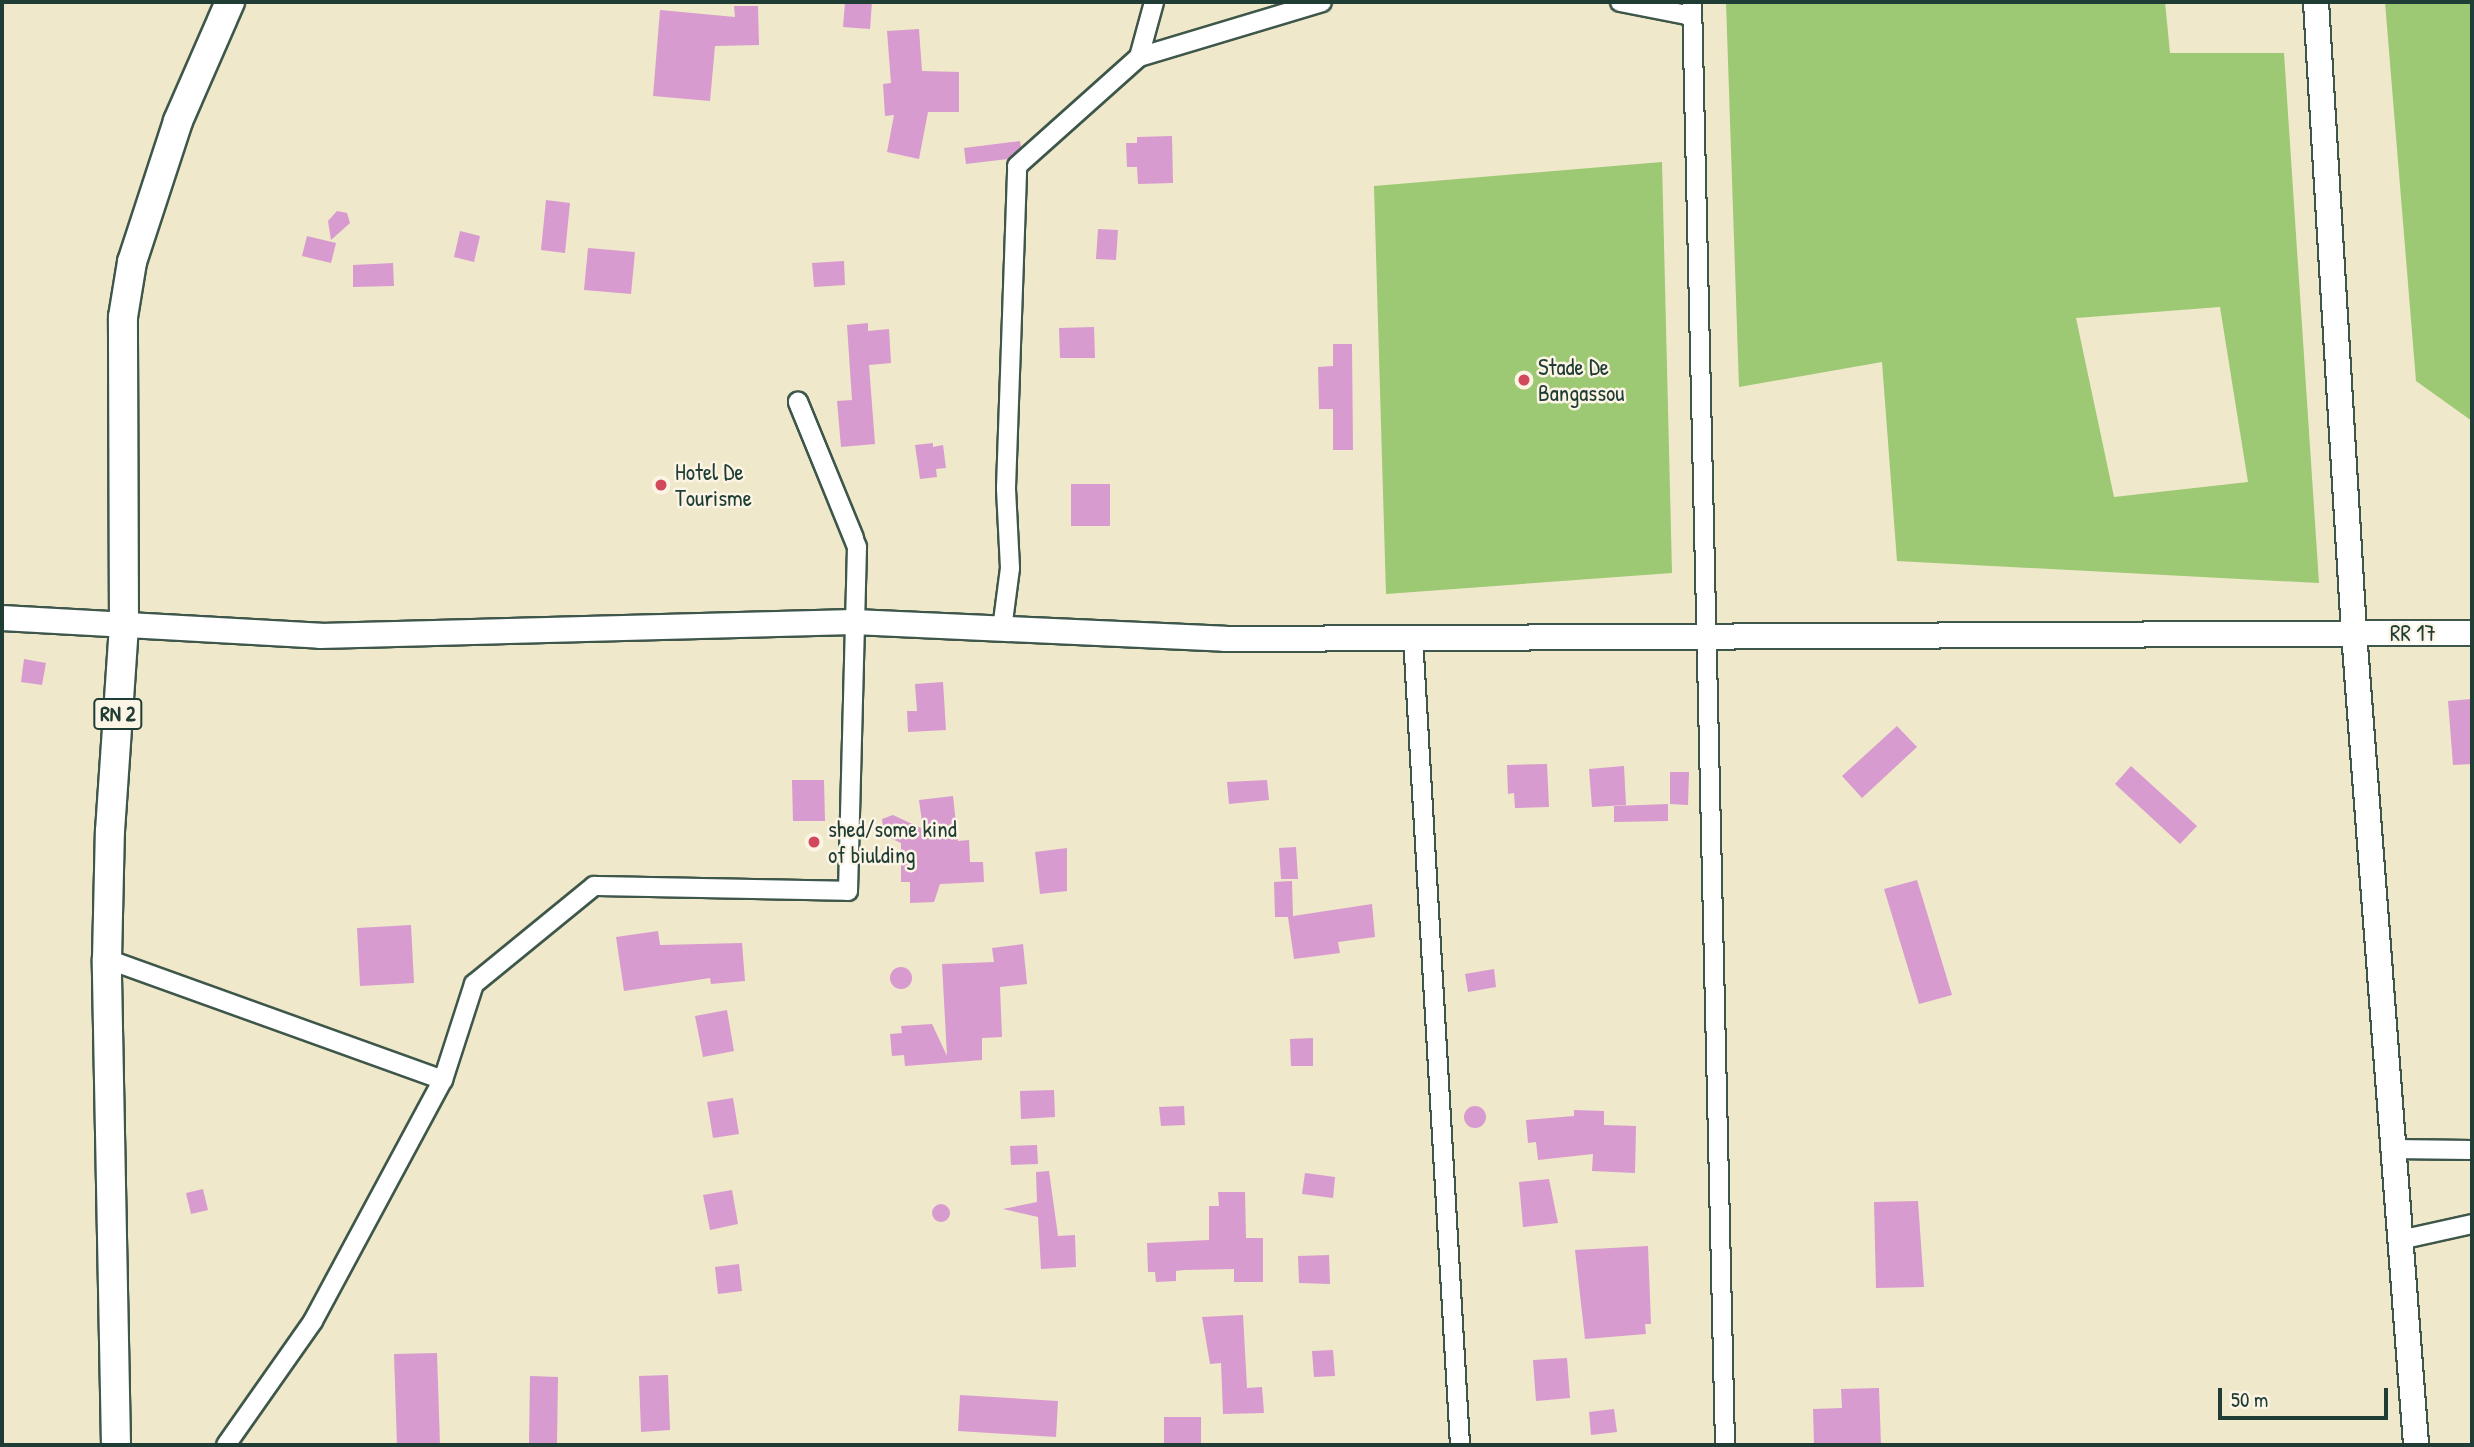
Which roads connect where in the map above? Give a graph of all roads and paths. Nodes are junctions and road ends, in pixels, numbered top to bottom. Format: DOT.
graph roads {
  1 [pos="230,2"];
  2 [pos="1154,2"];
  3 [pos="1322,2"];
  4 [pos="1620,2"];
  5 [pos="2316,2"];
  6 [pos="1692,9"];
  7 [pos="1139,57"];
  8 [pos="854,538"];
  9 [pos="2,618"];
  10 [pos="854,622"];
  11 [pos="124,626"];
  12 [pos="1002,629"];
  13 [pos="2354,633"];
  14 [pos="2472,633"];
  15 [pos="1706,634"];
  16 [pos="1413,637"];
  17 [pos="107,958"];
  18 [pos="443,1080"];
  19 [pos="2392,1149"];
  20 [pos="2472,1150"];
  21 [pos="2472,1224"];
  22 [pos="2400,1240"];
  23 [pos="116,1445"];
  24 [pos="226,1445"];
  25 [pos="1460,1445"];
  26 [pos="1726,1445"];
  27 [pos="2416,1445"];
  1 -- 11 [label="main road, RN 2"];
  2 -- 7 [label="street"];
  3 -- 7 [label="street"];
  4 -- 6 [label="street"];
  5 -- 13 [label="main road"];
  6 -- 15 [label="street"];
  7 -- 12 [label="street"];
  8 -- 10 [label="street"];
  9 -- 11 [label="main road"];
  10 -- 11 [label="main road, RR 17"];
  10 -- 12 [label="main road, RR 17"];
  10 -- 18 [label="street"];
  11 -- 17 [label="main road, RN 2"];
  12 -- 16 [label="main road, RR 17"];
  13 -- 14 [label="main road, RR 17 / RR 17"];
  13 -- 15 [label="main road, RR 17"];
  13 -- 19 [label="main road"];
  15 -- 16 [label="main road, RR 17"];
  15 -- 26 [label="street"];
  16 -- 25 [label="street"];
  17 -- 18 [label="street"];
  17 -- 23 [label="main road, RN 2"];
  18 -- 24 [label="street"];
  19 -- 20 [label="street"];
  19 -- 22 [label="main road"];
  21 -- 22 [label="street"];
  22 -- 27 [label="main road"];
}
